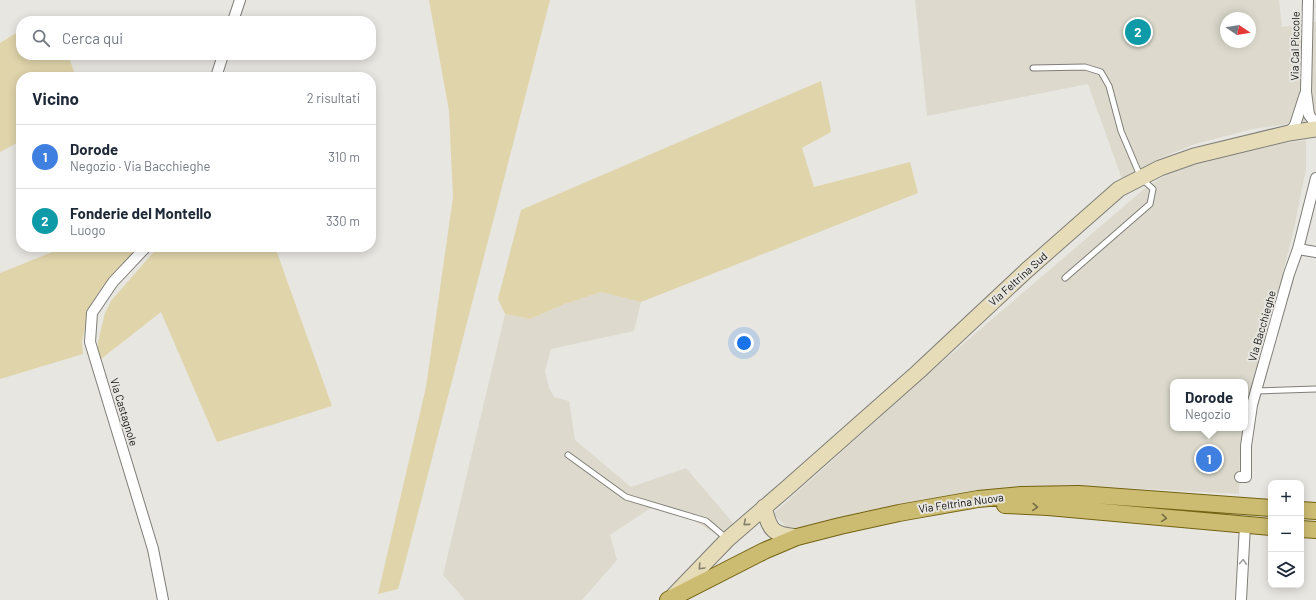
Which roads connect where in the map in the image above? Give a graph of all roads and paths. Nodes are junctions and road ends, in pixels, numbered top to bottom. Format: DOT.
graph roads {
  1 [pos="240,0"];
  2 [pos="1308,0"];
  3 [pos="235,16"];
  4 [pos="221,60"];
  5 [pos="1033,68"];
  6 [pos="218,72"];
  7 [pos="1306,92"];
  8 [pos="1316,124"];
  9 [pos="1316,129"];
  10 [pos="1289,133"];
  11 [pos="1140,178"];
  12 [pos="1316,178"];
  13 [pos="1298,249"];
  14 [pos="141,252"];
  15 [pos="1316,252"];
  16 [pos="1065,278"];
  17 [pos="1316,389"];
  18 [pos="1256,391"];
  19 [pos="568,455"];
  20 [pos="1240,477"];
  21 [pos="764,507"];
  22 [pos="926,507"];
  23 [pos="1268,508"];
  24 [pos="1304,510"];
  25 [pos="1316,510"];
  26 [pos="1245,525"];
  27 [pos="1268,527"];
  28 [pos="1304,529"];
  29 [pos="1316,530"];
  30 [pos="797,537"];
  31 [pos="728,539"];
  32 [pos="163,600"];
  33 [pos="669,600"];
  34 [pos="1241,600"];
  1 -- 3 [label="street"];
  2 -- 7 [label="street, Via Cal Piccole"];
  4 -- 6 [label="street"];
  5 -- 11 [label="lane"];
  7 -- 8 [label="street, Via Cal Piccole"];
  7 -- 10 [label="street, Via Cal Piccole"];
  9 -- 10 [label="main road, Via Feltrina Sud"];
  10 -- 11 [label="main road, Via Feltrina Sud"];
  11 -- 16 [label="lane"];
  11 -- 21 [label="main road, Via Feltrina Sud"];
  12 -- 13 [label="street, Via Bacchieghe"];
  13 -- 15 [label="street"];
  13 -- 18 [label="street, Via Bacchieghe"];
  14 -- 32 [label="street, Via Castagnole"];
  17 -- 18 [label="lane"];
  18 -- 20 [label="street, Via Bacchieghe"];
  19 -- 31 [label="lane"];
  21 -- 30 [label="main road"];
  21 -- 31 [label="main road, Via Feltrina Sud, one-way"];
  22 -- 23 [label="main road, Via Feltrina Nuova"];
  22 -- 26 [label="main road, one-way"];
  22 -- 30 [label="main road, Via Feltrina Nuova"];
  24 -- 25 [label="main road"];
  26 -- 27 [label="main road"];
  34 -- 26 [label="street, one-way"];
  28 -- 29 [label="main road"];
  30 -- 33 [label="main road, Via Feltrina Nuova"];
  31 -- 33 [label="main road, Via Feltrina Sud, one-way"];
}
